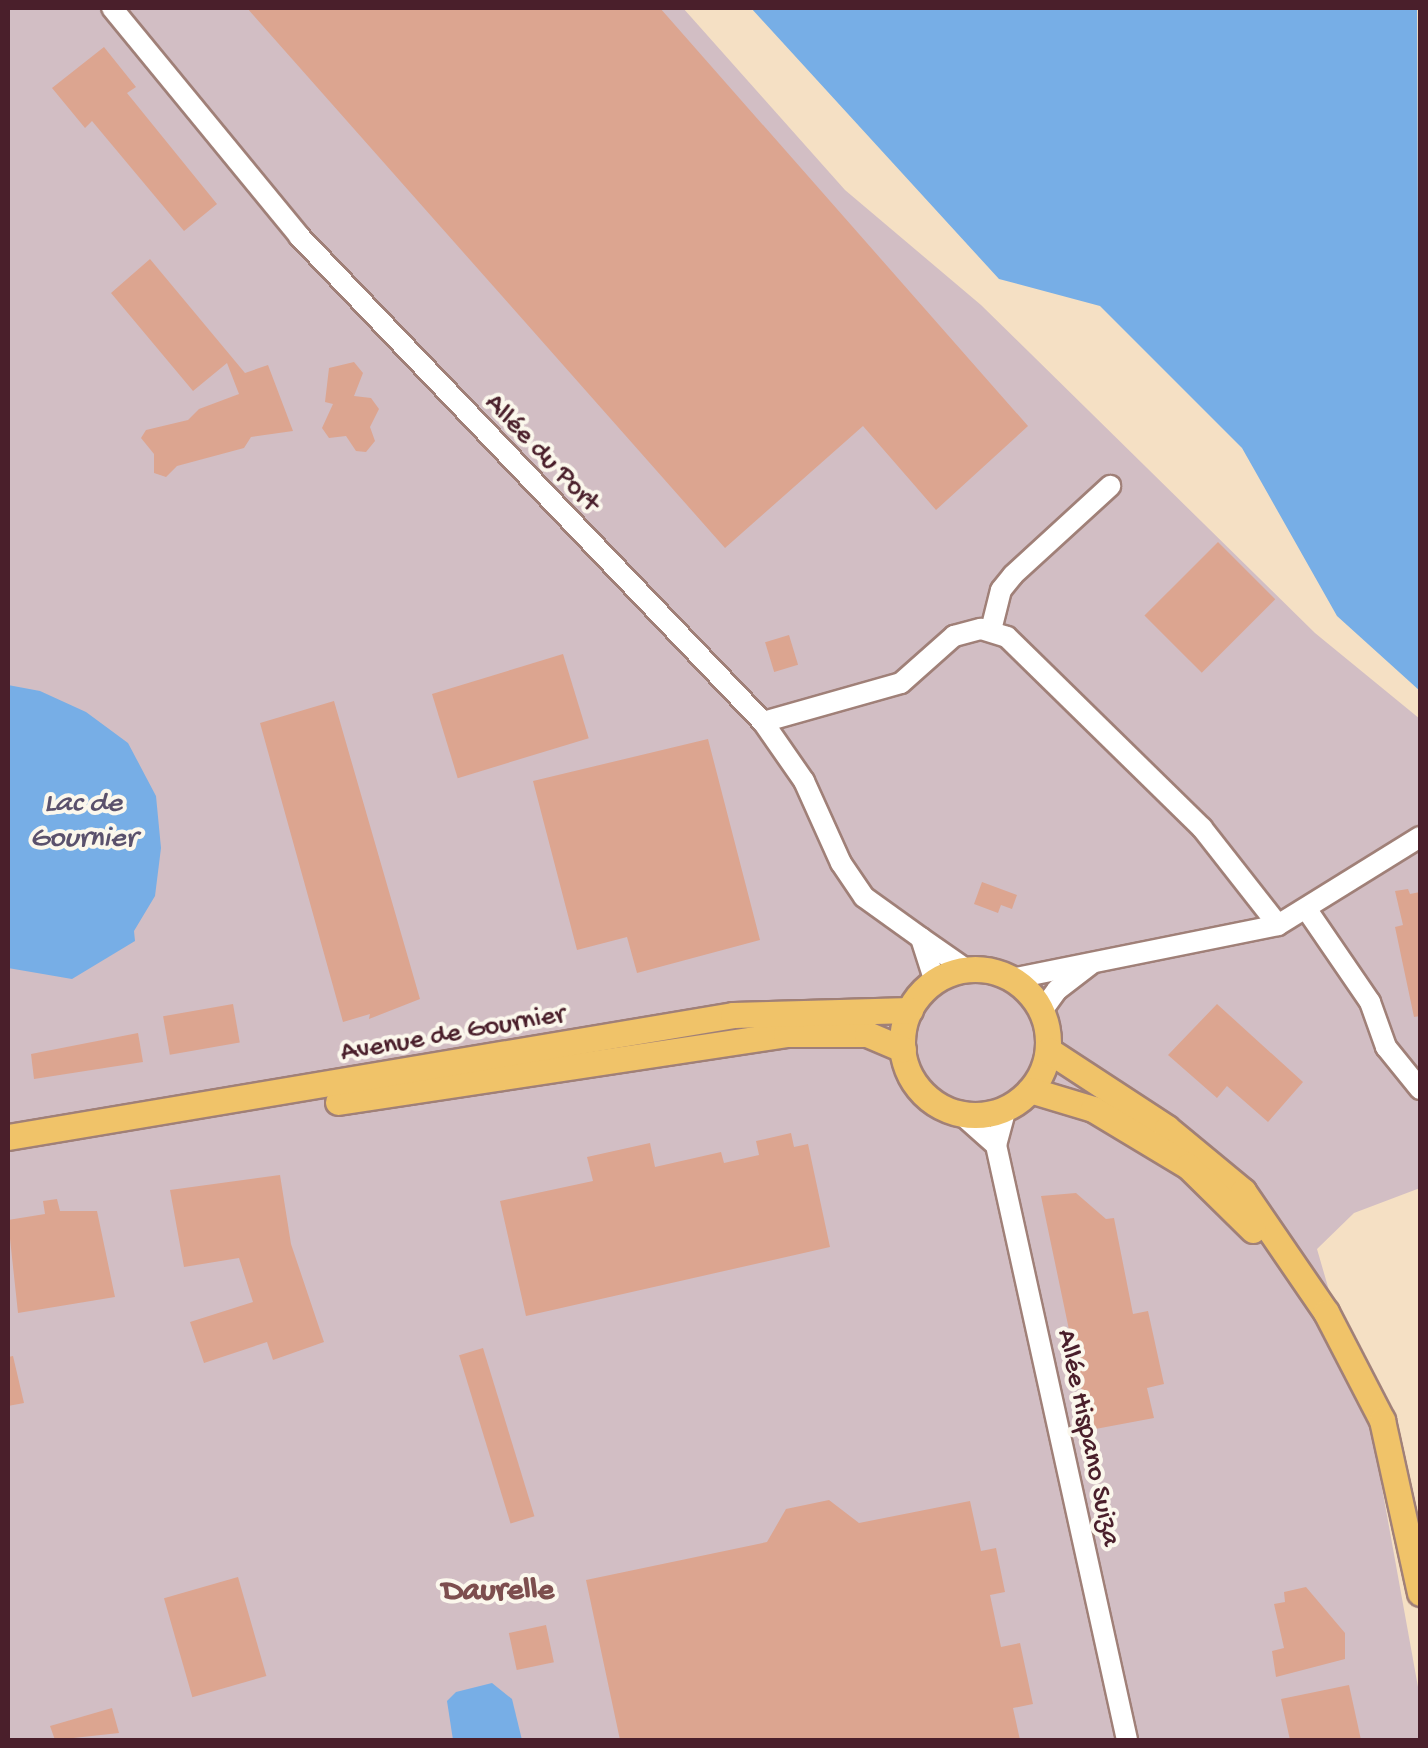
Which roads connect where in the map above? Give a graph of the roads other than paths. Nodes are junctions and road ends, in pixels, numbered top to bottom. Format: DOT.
graph roads {
  1 [pos="112,8"];
  2 [pos="1110,486"];
  3 [pos="990,630"];
  4 [pos="763,722"];
  5 [pos="1420,837"];
  6 [pos="1306,910"];
  7 [pos="1278,925"];
  8 [pos="921,938"];
  9 [pos="1097,960"];
  10 [pos="967,970"];
  11 [pos="1010,979"];
  12 [pos="935,982"];
  13 [pos="910,1010"];
  14 [pos="1041,1012"];
  15 [pos="903,1049"];
  16 [pos="1048,1050"];
  17 [pos="1420,1088"];
  18 [pos="1030,1090"];
  19 [pos="1006,1108"];
  20 [pos="961,1114"];
  21 [pos="8,1137"];
  22 [pos="996,1145"];
  23 [pos="8,1154"];
  24 [pos="1326,1312"];
  25 [pos="1420,1593"];
  26 [pos="1126,1740"];
  1 -- 4 [label="street, Allée du Port"];
  2 -- 3 [label="street"];
  3 -- 4 [label="street"];
  3 -- 7 [label="street"];
  4 -- 8 [label="street, Allée du Port"];
  5 -- 6 [label="street"];
  6 -- 7 [label="street"];
  6 -- 17 [label="street"];
  7 -- 9 [label="street"];
  8 -- 10 [label="street, Allée du Port"];
  8 -- 12 [label="street"];
  9 -- 11 [label="street"];
  9 -- 14 [label="street"];
  10 -- 11 [label="main road"];
  10 -- 12 [label="main road"];
  11 -- 14 [label="main road"];
  12 -- 13 [label="main road"];
  13 -- 15 [label="main road"];
  13 -- 21 [label="main road, Avenue de Gournier"];
  14 -- 16 [label="main road"];
  15 -- 20 [label="main road"];
  15 -- 23 [label="main road, Avenue de Gournier"];
  16 -- 18 [label="main road"];
  16 -- 24 [label="main road"];
  18 -- 19 [label="main road"];
  18 -- 24 [label="main road"];
  19 -- 20 [label="main road"];
  19 -- 22 [label="street, Allée Hispano Suiza"];
  20 -- 22 [label="street"];
  22 -- 26 [label="street, Allée Hispano Suiza"];
  24 -- 25 [label="main road"];
}
